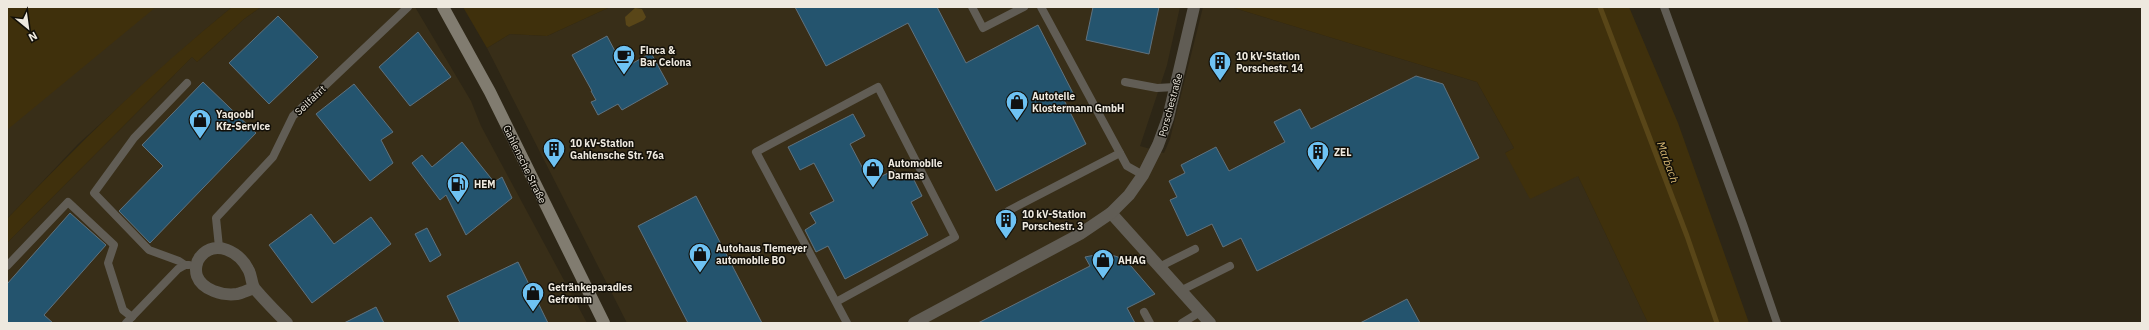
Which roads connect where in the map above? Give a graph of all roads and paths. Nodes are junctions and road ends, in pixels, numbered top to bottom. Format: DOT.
graph roads {
  1 [pos="408,7"];
  2 [pos="444,7"];
  3 [pos="972,7"];
  4 [pos="1024,7"];
  5 [pos="1041,7"];
  6 [pos="1194,7"];
  7 [pos="1664,7"];
  8 [pos="1126,82"];
  9 [pos="188,83"];
  10 [pos="1175,87"];
  11 [pos="1120,153"];
  12 [pos="1143,175"];
  13 [pos="1008,211"];
  14 [pos="1111,213"];
  15 [pos="219,247"];
  16 [pos="1195,249"];
  17 [pos="7,266"];
  18 [pos="190,266"];
  19 [pos="1230,266"];
  20 [pos="1159,267"];
  21 [pos="254,288"];
  22 [pos="1180,291"];
  23 [pos="836,302"];
  24 [pos="1144,312"];
  25 [pos="1200,312"];
  26 [pos="129,320"];
  27 [pos="287,323"];
  28 [pos="604,323"];
  29 [pos="847,323"];
  30 [pos="914,323"];
  31 [pos="1150,323"];
  32 [pos="1182,323"];
  33 [pos="1210,323"];
  34 [pos="1777,323"];
  1 -- 15 [label="lane, Seilfahrt"];
  2 -- 28 [label="street, Gahlensche Straße"];
  3 -- 4 [label="lane"];
  5 -- 11 [label="lane"];
  6 -- 10 [label="street, Porschestraße"];
  7 -- 34 [label="lane"];
  8 -- 10 [label="lane"];
  9 -- 18 [label="lane"];
  10 -- 12 [label="street, Porschestraße"];
  11 -- 12 [label="lane"];
  11 -- 13 [label="lane"];
  12 -- 14 [label="street, Porschestraße"];
  14 -- 20 [label="street"];
  14 -- 30 [label="street, Porschestraße"];
  15 -- 18 [label="street"];
  15 -- 21 [label="street"];
  16 -- 20 [label="lane"];
  17 -- 26 [label="lane"];
  18 -- 21 [label="street"];
  18 -- 26 [label="lane"];
  19 -- 22 [label="lane"];
  20 -- 22 [label="street"];
  21 -- 27 [label="street"];
  22 -- 25 [label="street"];
  23 -- 23 [label="lane"];
  23 -- 29 [label="lane"];
  24 -- 31 [label="lane"];
  25 -- 32 [label="lane"];
  25 -- 33 [label="street"];
}
